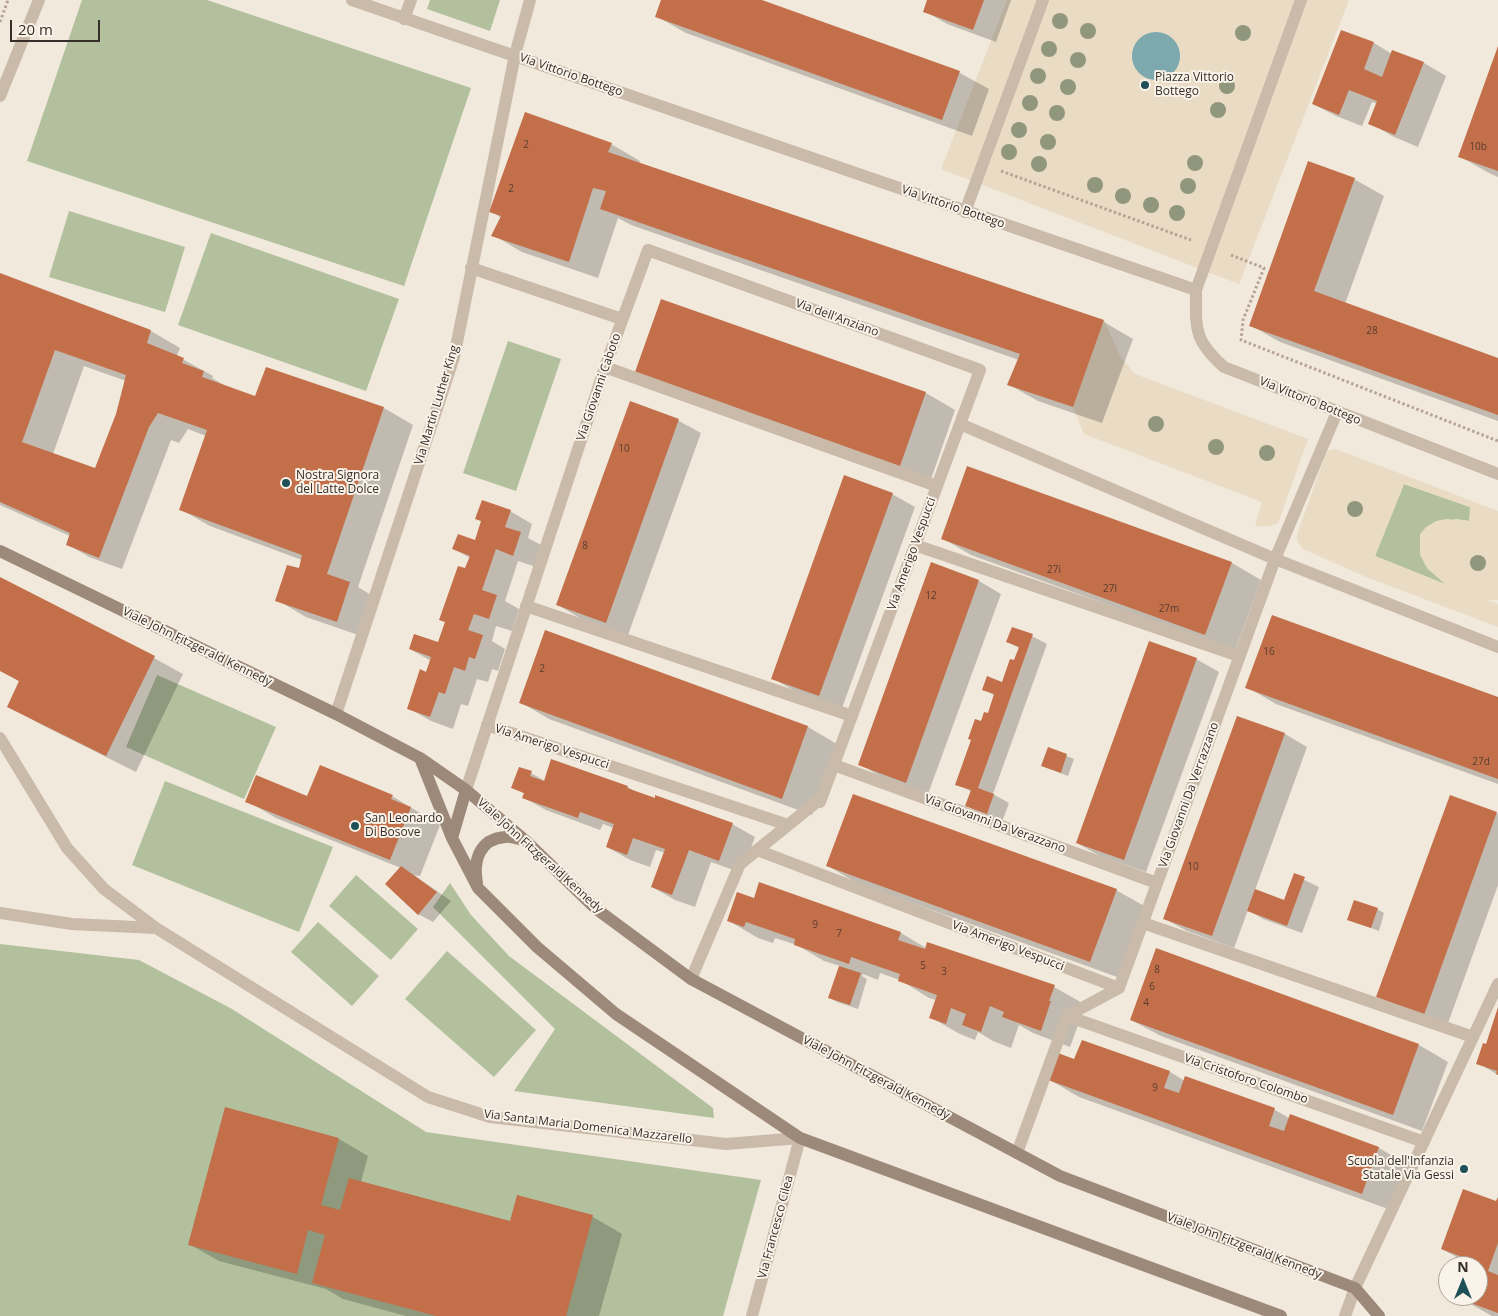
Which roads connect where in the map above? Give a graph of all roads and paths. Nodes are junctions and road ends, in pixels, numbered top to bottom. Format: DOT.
graph roads {
  1 [pos="8,0"];
  2 [pos="39,0"];
  3 [pos="352,0"];
  4 [pos="411,0"];
  5 [pos="530,0"];
  6 [pos="1043,0"];
  7 [pos="1301,0"];
  8 [pos="404,19"];
  9 [pos="0,22"];
  10 [pos="515,55"];
  11 [pos="0,96"];
  12 [pos="965,212"];
  13 [pos="471,268"];
  14 [pos="1196,290"];
  15 [pos="622,320"];
  16 [pos="605,367"];
  17 [pos="1337,412"];
  18 [pos="960,424"];
  19 [pos="1498,474"];
  20 [pos="937,486"];
  21 [pos="915,546"];
  22 [pos="0,551"];
  23 [pos="1275,558"];
  24 [pos="526,606"];
  25 [pos="1498,647"];
  26 [pos="1239,656"];
  27 [pos="336,714"];
  28 [pos="852,716"];
  29 [pos="487,725"];
  30 [pos="0,738"];
  31 [pos="420,758"];
  32 [pos="834,765"];
  33 [pos="466,790"];
  34 [pos="788,825"];
  35 [pos="452,838"];
  36 [pos="526,841"];
  37 [pos="757,850"];
  38 [pos="1157,883"];
  39 [pos="478,888"];
  40 [pos="0,912"];
  41 [pos="1143,923"];
  42 [pos="156,928"];
  43 [pos="691,979"];
  44 [pos="1498,984"];
  45 [pos="1119,988"];
  46 [pos="1067,1016"];
  47 [pos="1473,1037"];
  48 [pos="800,1138"];
  49 [pos="1424,1142"];
  50 [pos="1017,1153"];
  51 [pos="1355,1288"];
  52 [pos="752,1316"];
  53 [pos="1281,1316"];
  54 [pos="1345,1316"];
  55 [pos="1379,1316"];
  1 -- 9 [label="path"];
  2 -- 11 [label="street"];
  3 -- 8 [label="street, Via Vittorio Bottego"];
  4 -- 8 [label="street"];
  5 -- 10 [label="street, Via Martin Luther King"];
  6 -- 12 [label="street"];
  7 -- 14 [label="street"];
  8 -- 10 [label="street, Via Vittorio Bottego"];
  10 -- 12 [label="street, Via Vittorio Bottego"];
  10 -- 13 [label="street, Via Martin Luther King"];
  12 -- 14 [label="street, Via Vittorio Bottego"];
  13 -- 15 [label="street, Via Giovanni Caboto"];
  13 -- 27 [label="street, Via Martin Luther King"];
  14 -- 17 [label="street, Via Vittorio Bottego"];
  15 -- 16 [label="street, Via Giovanni Caboto"];
  15 -- 18 [label="street, Via dell'Anziano"];
  16 -- 20 [label="street, Via Amerigo Vespucci"];
  16 -- 24 [label="street, Via Giovanni Caboto"];
  17 -- 19 [label="street, Via Vittorio Bottego"];
  17 -- 23 [label="street, Via Giovanni Da Verrazzano"];
  18 -- 20 [label="street, Via dell'Anziano"];
  18 -- 23 [label="street"];
  20 -- 21 [label="street, Via Amerigo Vespucci"];
  21 -- 26 [label="street"];
  21 -- 28 [label="street, Via Amerigo Vespucci"];
  22 -- 27 [label="street, Viale John Fitzgerald Kennedy"];
  23 -- 25 [label="street"];
  23 -- 26 [label="street, Via Giovanni Da Verrazzano"];
  24 -- 28 [label="street"];
  24 -- 29 [label="street, Via Giovanni Caboto"];
  26 -- 38 [label="street, Via Giovanni Da Verrazzano"];
  27 -- 31 [label="street, Viale John Fitzgerald Kennedy"];
  28 -- 32 [label="street, Via Amerigo Vespucci"];
  29 -- 33 [label="street, Via Giovanni Caboto"];
  29 -- 34 [label="street, Via Amerigo Vespucci"];
  30 -- 42 [label="street, Via Santa Maria Domenica Mazzarello"];
  31 -- 33 [label="street, Viale John Fitzgerald Kennedy"];
  31 -- 35 [label="street"];
  32 -- 34 [label="street, Via Amerigo Vespucci"];
  32 -- 38 [label="street, Via Giovanni Da Verazzano"];
  33 -- 35 [label="street"];
  33 -- 36 [label="street, Viale John Fitzgerald Kennedy"];
  34 -- 37 [label="street, Via Amerigo Vespucci"];
  35 -- 39 [label="street"];
  36 -- 39 [label="street"];
  36 -- 43 [label="street, Viale John Fitzgerald Kennedy"];
  37 -- 43 [label="street, Via Amerigo Vespucci"];
  37 -- 45 [label="street, Via Amerigo Vespucci"];
  38 -- 41 [label="street, Via Giovanni Da Verrazzano"];
  39 -- 48 [label="street"];
  40 -- 42 [label="street"];
  41 -- 45 [label="street, Via Giovanni Da Verrazzano"];
  41 -- 47 [label="street"];
  42 -- 48 [label="street, Via Santa Maria Domenica Mazzarello"];
  43 -- 50 [label="street, Viale John Fitzgerald Kennedy"];
  44 -- 47 [label="street"];
  45 -- 46 [label="street"];
  46 -- 49 [label="street, Via Cristoforo Colombo"];
  46 -- 50 [label="street"];
  47 -- 49 [label="street"];
  48 -- 52 [label="street, Via Francesco Cilea"];
  48 -- 53 [label="street"];
  49 -- 51 [label="street"];
  50 -- 51 [label="street, Viale John Fitzgerald Kennedy"];
  51 -- 54 [label="street"];
  51 -- 55 [label="street, Viale John Fitzgerald Kennedy"];
}
